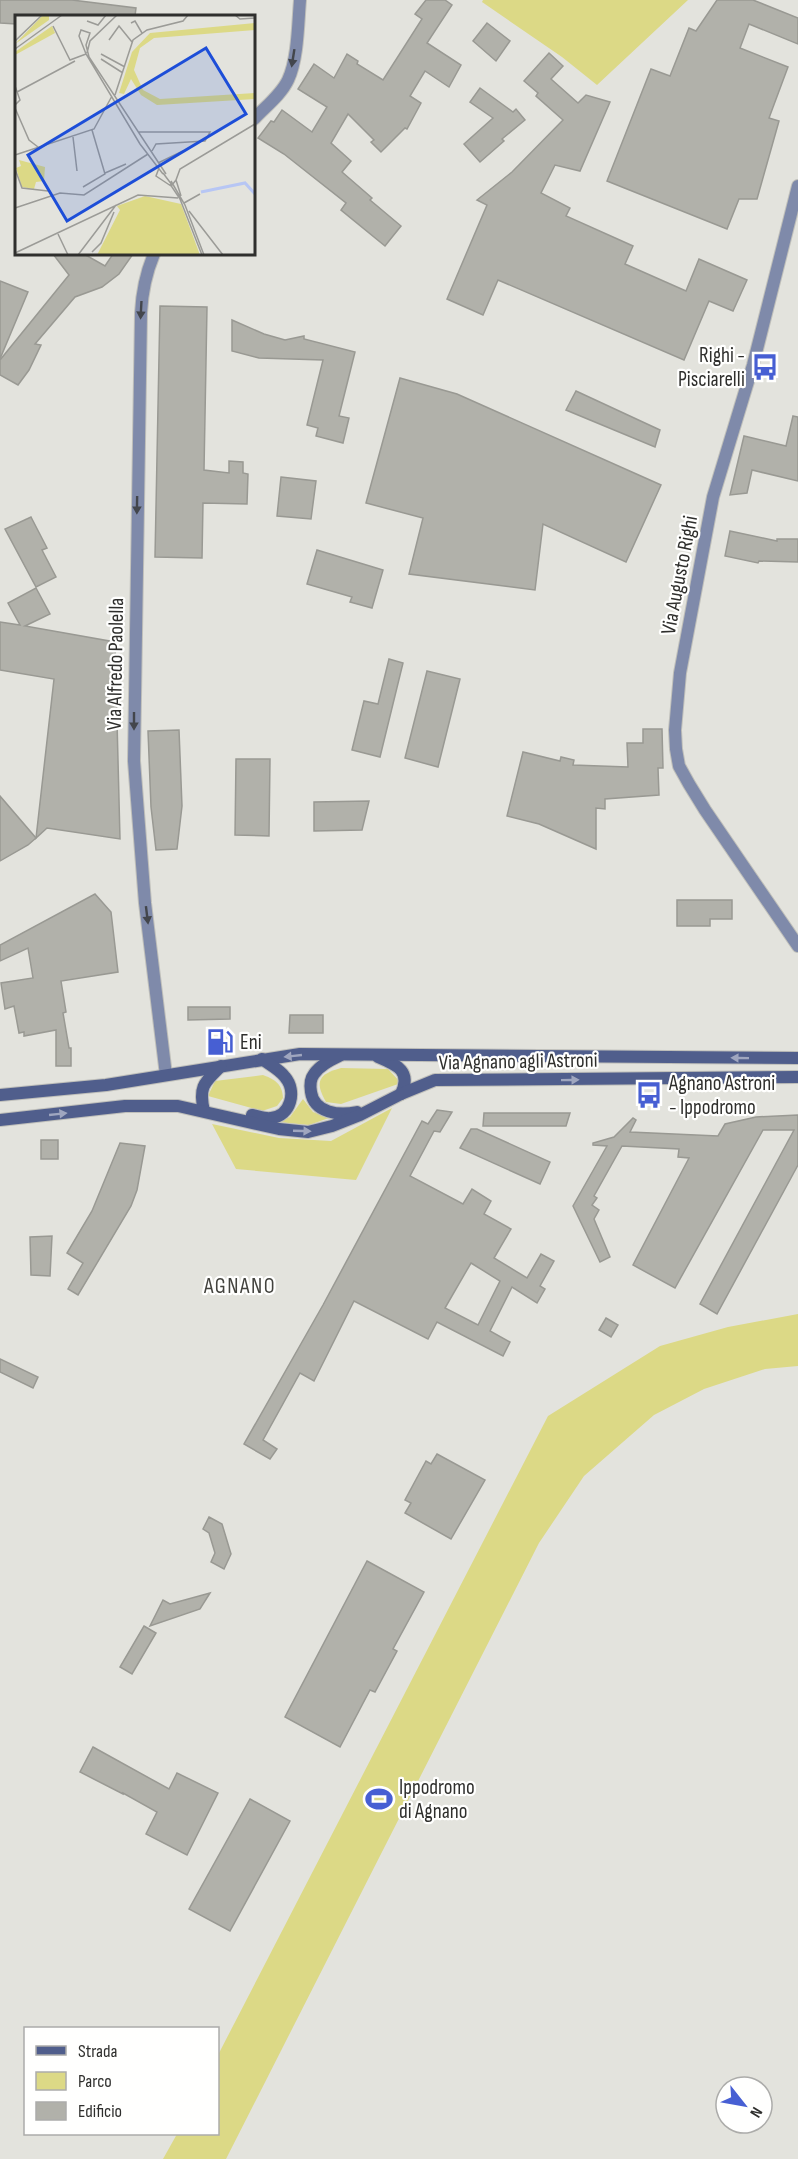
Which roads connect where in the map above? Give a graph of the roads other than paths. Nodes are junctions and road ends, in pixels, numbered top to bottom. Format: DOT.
graph roads {
  1 [pos="300,0"];
  2 [pos="255,118"];
  3 [pos="798,186"];
  4 [pos="154,255"];
  5 [pos="798,946"];
  6 [pos="342,1055"];
  7 [pos="373,1055"];
  8 [pos="798,1058"];
  9 [pos="262,1059"];
  10 [pos="221,1066"];
  11 [pos="166,1075"];
  12 [pos="798,1077"];
  13 [pos="401,1094"];
  14 [pos="0,1095"];
  15 [pos="372,1109"];
  16 [pos="204,1111"];
  17 [pos="0,1120"];
  1 -- 2 [label="street, one-way"];
  3 -- 5 [label="street, Via Augusto Righi"];
  4 -- 11 [label="street, Via Alfredo Paolella, one-way"];
  6 -- 7 [label="main road, Via Agnano agli Astroni"];
  6 -- 9 [label="main road, Via Agnano agli Astroni, one-way"];
  6 -- 15 [label="main road"];
  8 -- 7 [label="main road, Via Agnano agli Astroni, one-way"];
  7 -- 13 [label="main road"];
  9 -- 10 [label="main road, Via Agnano agli Astroni"];
  9 -- 16 [label="main road"];
  10 -- 11 [label="main road, Via Agnano agli Astroni"];
  10 -- 16 [label="main road"];
  11 -- 14 [label="main road, Via Agnano agli Astroni"];
  13 -- 12 [label="main road, Via Agnano agli Astroni, one-way"];
  13 -- 15 [label="main road, Via Agnano agli Astroni"];
  16 -- 15 [label="main road, Via Agnano agli Astroni, one-way"];
  17 -- 16 [label="main road, Via Agnano agli Astroni, one-way"];
}
